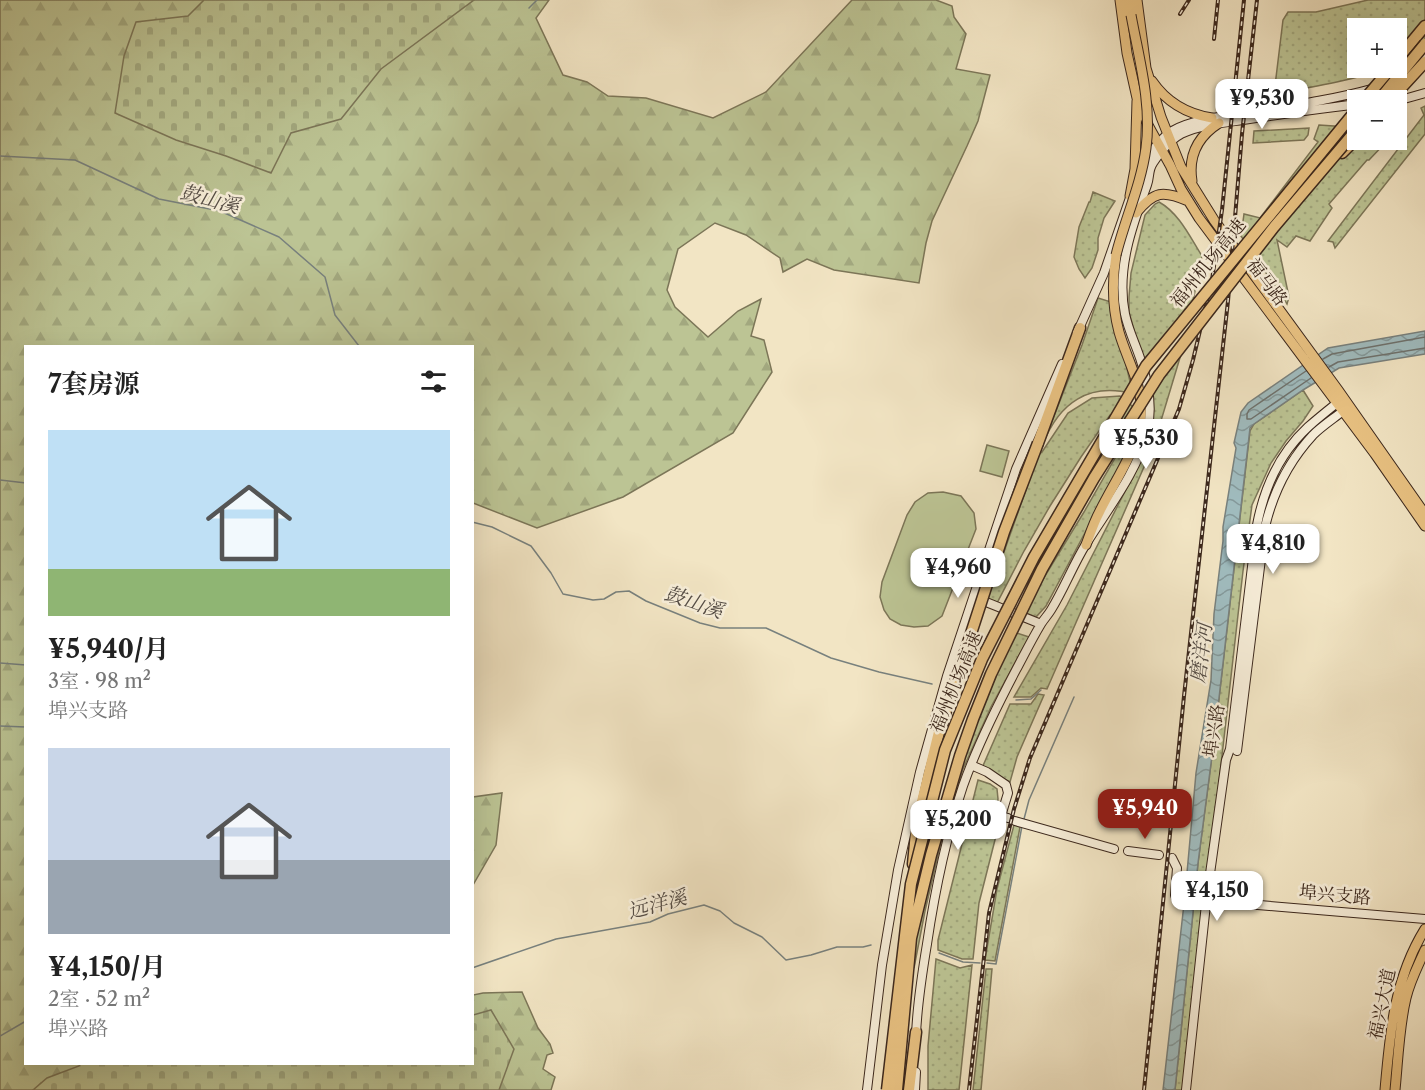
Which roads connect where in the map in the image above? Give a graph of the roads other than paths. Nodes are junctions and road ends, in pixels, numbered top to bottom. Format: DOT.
graph roads {
  1 [pos="1120,0"];
  2 [pos="1129,0"];
  3 [pos="1137,0"];
  4 [pos="1127,15"];
  5 [pos="1425,26"];
  6 [pos="1425,44"];
  7 [pos="1407,48"];
  8 [pos="1425,62"];
  9 [pos="1146,68"];
  10 [pos="1425,69"];
  11 [pos="1383,78"];
  12 [pos="1372,90"];
  13 [pos="1387,90"];
  14 [pos="1399,90"];
  15 [pos="1425,93"];
  16 [pos="1137,98"];
  17 [pos="1407,98"];
  18 [pos="1347,107"];
  19 [pos="1347,119"];
  20 [pos="1216,121"];
  21 [pos="1169,139"];
  22 [pos="1347,141"];
  23 [pos="1160,147"];
  24 [pos="1347,148"];
  25 [pos="1320,174"];
  26 [pos="1192,187"];
  27 [pos="1130,196"];
  28 [pos="1188,201"];
  29 [pos="1136,213"];
  30 [pos="1080,328"];
  31 [pos="1310,359"];
  32 [pos="1327,382"];
  33 [pos="1340,407"];
  34 [pos="1425,514"];
  35 [pos="1425,526"];
  36 [pos="1086,545"];
  37 [pos="973,597"];
  38 [pos="1041,624"];
  39 [pos="971,765"];
  40 [pos="1114,849"];
  41 [pos="1128,851"];
  42 [pos="1159,855"];
  43 [pos="1172,858"];
  44 [pos="911,884"];
  45 [pos="1206,901"];
  46 [pos="1425,919"];
  47 [pos="1425,929"];
  48 [pos="1425,950"];
  49 [pos="916,1032"];
  50 [pos="867,1090"];
  51 [pos="887,1090"];
  52 [pos="897,1090"];
  53 [pos="909,1090"];
  54 [pos="915,1090"];
  55 [pos="1186,1090"];
  56 [pos="1385,1090"];
  57 [pos="1395,1090"];
  1 -- 4 [label="main road, 福马路"];
  2 -- 4 [label="main road"];
  3 -- 9 [label="main road, 福马路"];
  4 -- 16 [label="main road, 福马路"];
  4 -- 36 [label="main road, bridge"];
  5 -- 7 [label="highway"];
  6 -- 13 [label="highway, bridge"];
  8 -- 14 [label="highway, bridge"];
  9 -- 20 [label="main road"];
  9 -- 21 [label="main road, 福马路"];
  10 -- 20 [label="main road"];
  11 -- 12 [label="highway, bridge"];
  15 -- 17 [label="main road"];
  16 -- 23 [label="main road, 福马路"];
  16 -- 27 [label="main road"];
  18 -- 20 [label="main road"];
  19 -- 44 [label="highway, 福州机场高速, bridge"];
  20 -- 21 [label="main road"];
  20 -- 26 [label="main road"];
  21 -- 23 [label="main road"];
  21 -- 26 [label="main road, 福马路"];
  22 -- 25 [label="highway, 福州机场高速, bridge"];
  23 -- 27 [label="main road"];
  23 -- 28 [label="main road, 福马路"];
  23 -- 29 [label="main road"];
  24 -- 25 [label="highway, bridge"];
  25 -- 52 [label="highway, 福州机场高速, bridge"];
  26 -- 31 [label="main road, 福马路"];
  27 -- 30 [label="main road"];
  28 -- 29 [label="main road"];
  28 -- 31 [label="main road, 福马路"];
  29 -- 36 [label="main road"];
  30 -- 37 [label="main road"];
  30 -- 44 [label="highway, bridge"];
  31 -- 32 [label="main road, 福马路"];
  32 -- 33 [label="main road, 福马路"];
  32 -- 34 [label="main road, 福马路"];
  33 -- 35 [label="main road, 福马路"];
  33 -- 45 [label="main road, 埠兴路"];
  36 -- 38 [label="main road"];
  37 -- 38 [label="main road"];
  37 -- 50 [label="main road"];
  38 -- 39 [label="main road"];
  39 -- 40 [label="main road"];
  39 -- 49 [label="main road"];
  41 -- 42 [label="main road"];
  43 -- 45 [label="main road, 埠兴支路"];
  44 -- 51 [label="highway, 福州机场高速, bridge"];
  45 -- 46 [label="main road, 埠兴支路"];
  45 -- 55 [label="main road, 埠兴路"];
  47 -- 56 [label="main road, 福兴大道"];
  48 -- 57 [label="main road, 福兴大道"];
  49 -- 53 [label="highway"];
  49 -- 54 [label="main road"];
}
